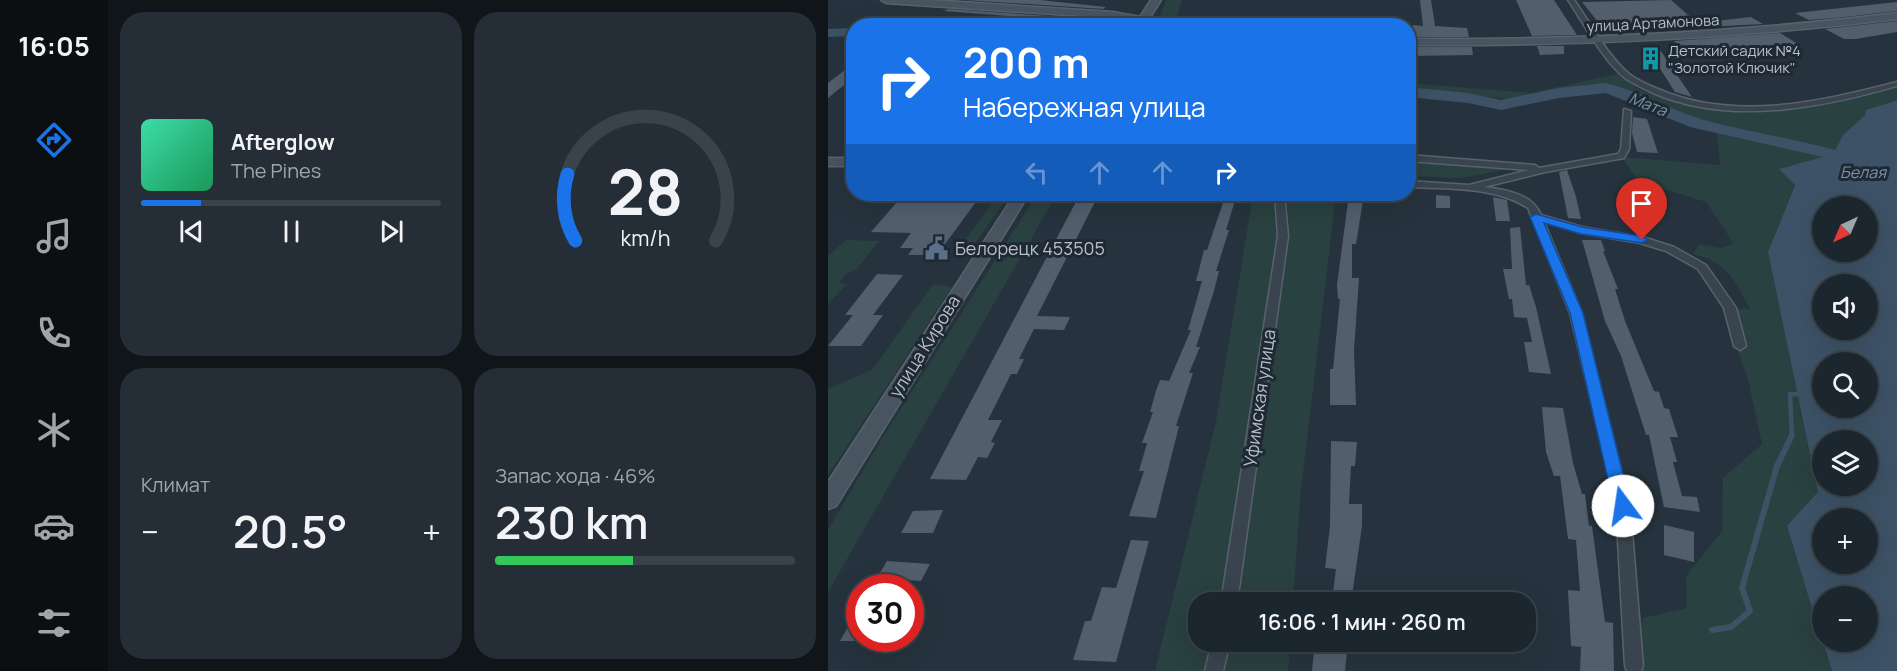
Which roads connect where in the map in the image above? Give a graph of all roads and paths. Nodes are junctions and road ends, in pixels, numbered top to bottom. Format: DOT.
graph roads {
  1 [pos="886,0"];
  2 [pos="1156,0"];
  3 [pos="1571,0"];
  4 [pos="1897,16"];
  5 [pos="1124,18"];
  6 [pos="1145,18"];
  7 [pos="1601,41"];
  8 [pos="1416,42"];
  9 [pos="1897,84"];
  10 [pos="1627,111"];
  11 [pos="1416,159"];
  12 [pos="828,162"];
  13 [pos="846,162"];
  14 [pos="1545,169"];
  15 [pos="1416,185"];
  16 [pos="1466,189"];
  17 [pos="1018,201"];
  18 [pos="1280,201"];
  19 [pos="1536,217"];
  20 [pos="1740,346"];
  21 [pos="828,500"];
  22 [pos="1231,592"];
  23 [pos="1219,652"];
  24 [pos="1634,666"];
  25 [pos="1214,671"];
  1 -- 5 [label="street"];
  2 -- 6 [label="street"];
  3 -- 7 [label="street"];
  4 -- 7 [label="street, улица Артамонова"];
  7 -- 8 [label="street, улица Артамонова"];
  7 -- 9 [label="street"];
  10 -- 14 [label="street"];
  11 -- 14 [label="street"];
  12 -- 13 [label="street"];
  14 -- 16 [label="street"];
  15 -- 16 [label="street"];
  16 -- 19 [label="street"];
  17 -- 21 [label="street, улица Кирова"];
  18 -- 22 [label="street, Уфимская улица"];
  19 -- 20 [label="street"];
  19 -- 24 [label="street"];
  23 -- 25 [label="street"];
}
